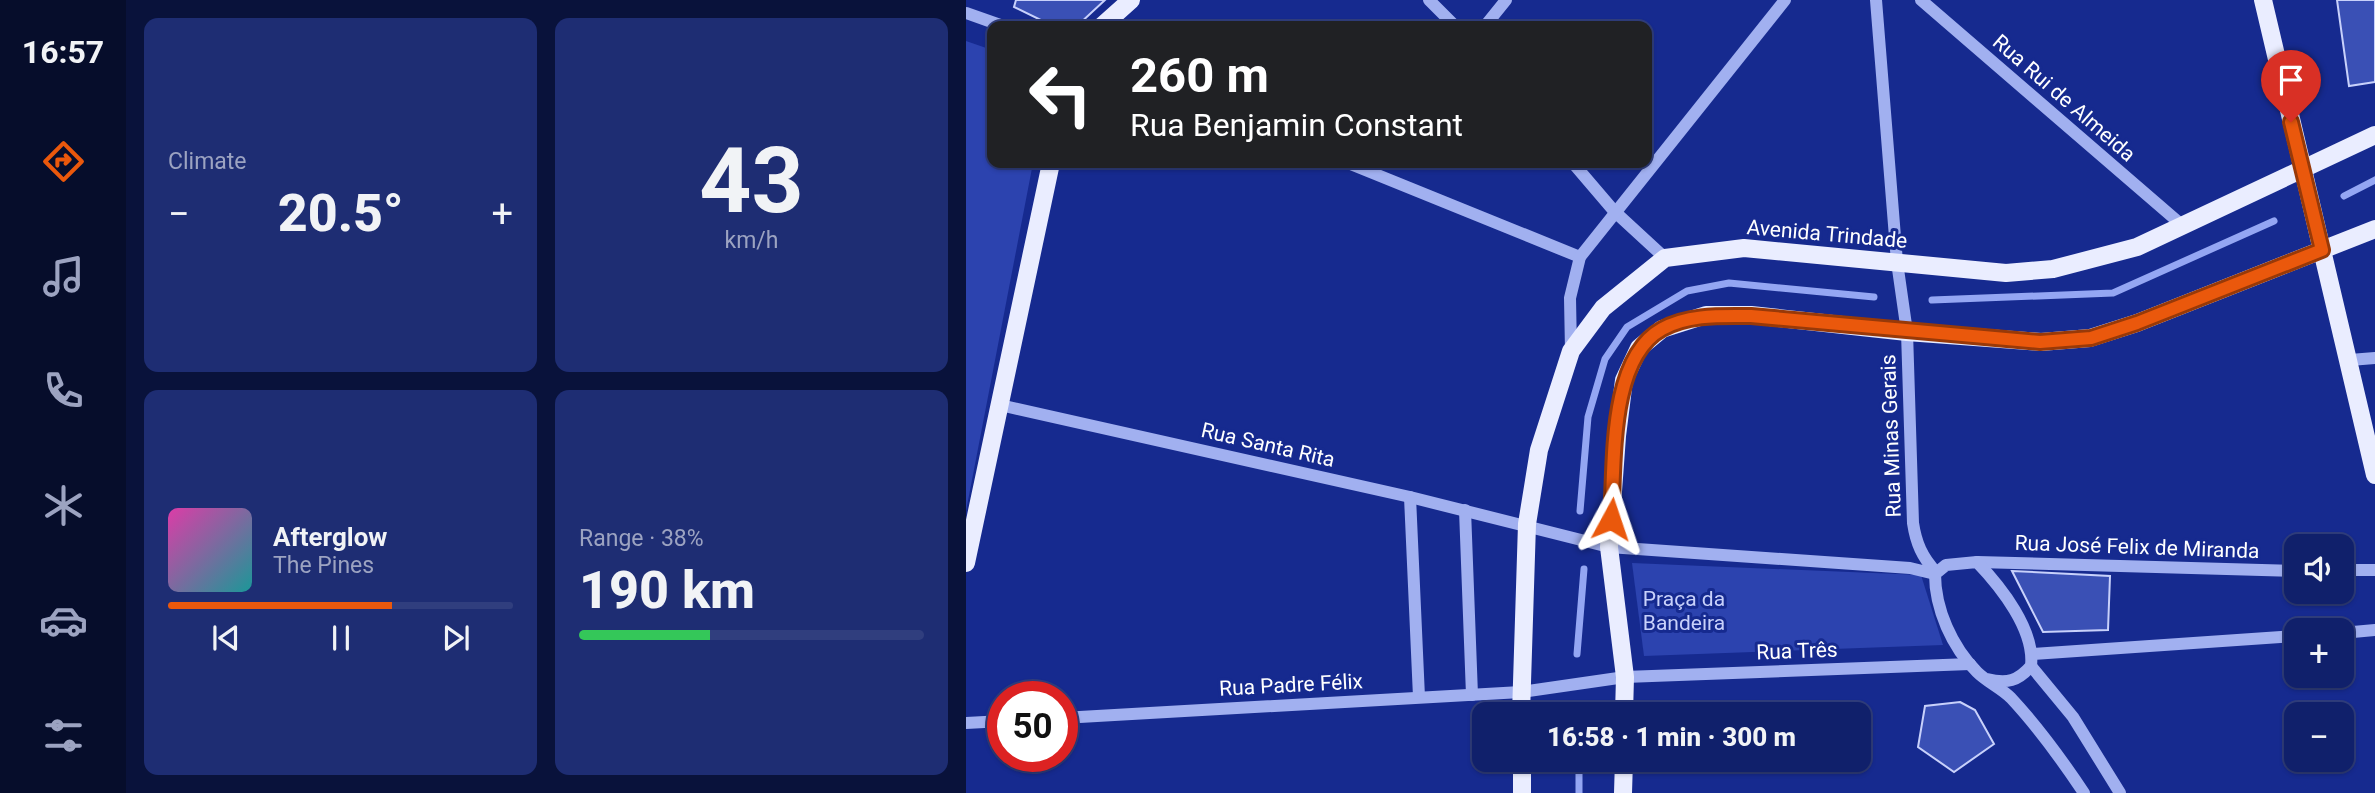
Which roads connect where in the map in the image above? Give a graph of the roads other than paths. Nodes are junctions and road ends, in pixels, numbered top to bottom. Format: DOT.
graph roads {
  1 [pos="1130,0"];
  2 [pos="1429,0"];
  3 [pos="1506,0"];
  4 [pos="1785,0"];
  5 [pos="1876,0"];
  6 [pos="1921,0"];
  7 [pos="2263,0"];
  8 [pos="966,13"];
  9 [pos="989,21"];
  10 [pos="1107,21"];
  11 [pos="1450,21"];
  12 [pos="1489,21"];
  13 [pos="2375,135"];
  14 [pos="1652,164"];
  15 [pos="1050,168"];
  16 [pos="1360,168"];
  17 [pos="1577,168"];
  18 [pos="1649,168"];
  19 [pos="2303,171"];
  20 [pos="1614,211"];
  21 [pos="2183,226"];
  22 [pos="2375,229"];
  23 [pos="2322,250"];
  24 [pos="1580,257"];
  25 [pos="1665,258"];
  26 [pos="1897,262"];
  27 [pos="1907,332"];
  28 [pos="1571,351"];
  29 [pos="2375,358"];
  30 [pos="2350,360"];
  31 [pos="1000,405"];
  32 [pos="2375,475"];
  33 [pos="1410,497"];
  34 [pos="1465,510"];
  35 [pos="1527,524"];
  36 [pos="1609,547"];
  37 [pos="1977,562"];
  38 [pos="966,563"];
  39 [pos="2284,570"];
  40 [pos="2354,570"];
  41 [pos="2375,570"];
  42 [pos="1935,573"];
  43 [pos="2375,630"];
  44 [pos="2354,632"];
  45 [pos="2284,637"];
  46 [pos="2032,660"];
  47 [pos="1970,664"];
  48 [pos="1625,677"];
  49 [pos="1987,679"];
  50 [pos="1521,692"];
  51 [pos="1472,695"];
  52 [pos="1419,697"];
  53 [pos="1521,702"];
  54 [pos="1624,702"];
  55 [pos="1078,717"];
  56 [pos="987,722"];
  57 [pos="966,723"];
  58 [pos="1522,772"];
  59 [pos="1624,772"];
  60 [pos="1522,793"];
  61 [pos="1623,793"];
  62 [pos="2084,793"];
  63 [pos="2120,793"];
  1 -- 10 [label="main road"];
  2 -- 11 [label="street"];
  3 -- 12 [label="street"];
  4 -- 14 [label="street"];
  5 -- 26 [label="street, Rua Minas Gerais"];
  6 -- 21 [label="street, Rua Rui de Almeida"];
  7 -- 19 [label="main road"];
  8 -- 9 [label="street"];
  13 -- 19 [label="main road, Avenida Trindade"];
  15 -- 31 [label="main road"];
  16 -- 24 [label="street"];
  17 -- 20 [label="street"];
  18 -- 20 [label="street"];
  19 -- 21 [label="main road, Avenida Trindade"];
  19 -- 23 [label="main road"];
  20 -- 24 [label="street"];
  20 -- 25 [label="street"];
  21 -- 26 [label="main road, Avenida Trindade"];
  22 -- 23 [label="main road"];
  23 -- 27 [label="main road"];
  23 -- 30 [label="main road"];
  24 -- 28 [label="street"];
  25 -- 26 [label="main road, Avenida Trindade"];
  25 -- 28 [label="main road"];
  26 -- 27 [label="street, Rua Minas Gerais"];
  27 -- 36 [label="main road"];
  27 -- 42 [label="street, Rua Minas Gerais"];
  28 -- 35 [label="main road"];
  29 -- 30 [label="street"];
  30 -- 32 [label="main road"];
  31 -- 33 [label="street, Rua Santa Rita"];
  31 -- 38 [label="main road"];
  33 -- 34 [label="street, Rua Santa Rita"];
  33 -- 52 [label="street"];
  34 -- 35 [label="street, Rua Santa Rita"];
  34 -- 51 [label="street"];
  35 -- 36 [label="street, Rua Santa Rita"];
  35 -- 50 [label="main road"];
  36 -- 42 [label="street, Rua Santa Rita"];
  36 -- 48 [label="main road"];
  37 -- 39 [label="street, Rua José Felix de Miranda"];
  37 -- 42 [label="street, Rua José Felix de Miranda"];
  37 -- 46 [label="street"];
  40 -- 41 [label="street"];
  42 -- 47 [label="street"];
  43 -- 44 [label="street"];
  45 -- 46 [label="street"];
  46 -- 49 [label="street"];
  46 -- 63 [label="street"];
  47 -- 48 [label="street, Rua Três"];
  47 -- 49 [label="street"];
  48 -- 50 [label="street, Rua Três"];
  48 -- 54 [label="main road"];
  49 -- 62 [label="street"];
  50 -- 51 [label="street, Rua Padre Félix"];
  50 -- 53 [label="main road"];
  51 -- 52 [label="street, Rua Padre Félix"];
  52 -- 55 [label="street, Rua Padre Félix"];
  56 -- 57 [label="street"];
  58 -- 60 [label="main road"];
  59 -- 61 [label="main road"];
}
